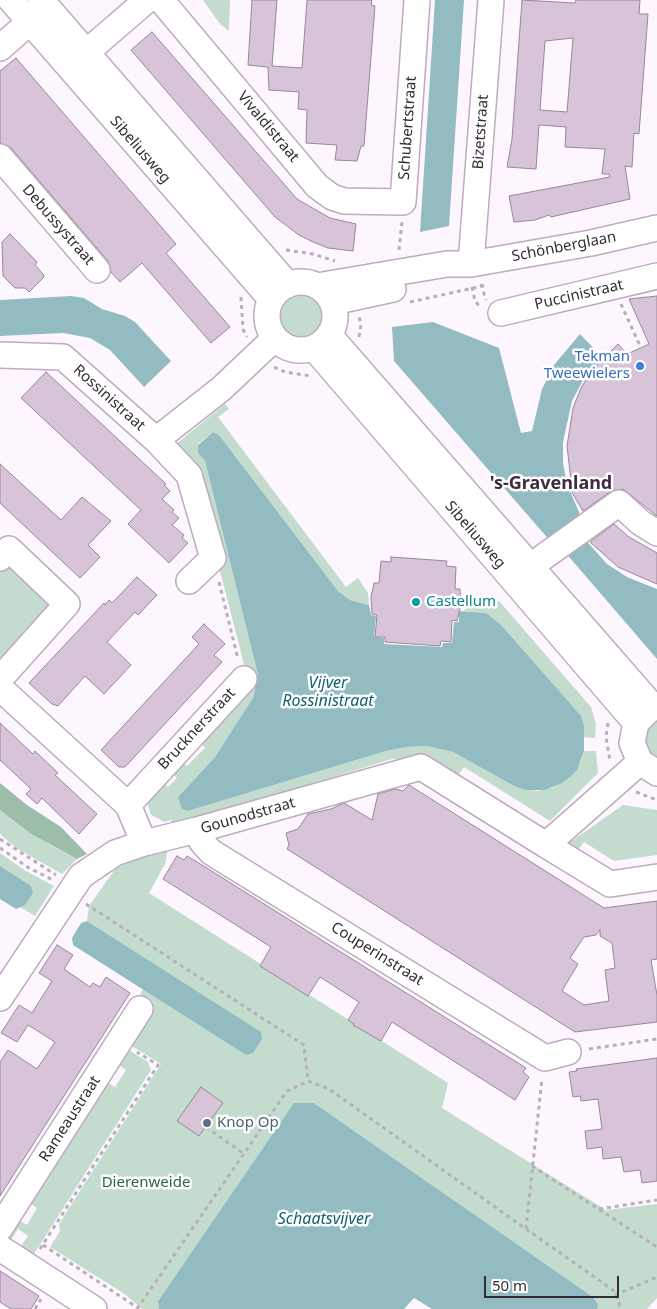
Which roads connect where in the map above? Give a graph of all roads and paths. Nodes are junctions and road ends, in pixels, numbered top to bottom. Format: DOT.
graph roads {
  1 [pos="11,0"];
  2 [pos="147,0"];
  3 [pos="160,0"];
  4 [pos="417,0"];
  5 [pos="491,0"];
  6 [pos="39,10"];
  7 [pos="0,48"];
  8 [pos="77,60"];
  9 [pos="0,157"];
  10 [pos="403,202"];
  11 [pos="657,228"];
  12 [pos="285,250"];
  13 [pos="399,256"];
  14 [pos="342,264"];
  15 [pos="471,264"];
  16 [pos="97,270"];
  17 [pos="657,276"];
  18 [pos="621,285"];
  19 [pos="280,292"];
  20 [pos="325,294"];
  21 [pos="498,313"];
  22 [pos="275,338"];
  23 [pos="322,342"];
  24 [pos="641,348"];
  25 [pos="0,355"];
  26 [pos="156,440"];
  27 [pos="657,533"];
  28 [pos="0,558"];
  29 [pos="213,558"];
  30 [pos="542,558"];
  31 [pos="190,581"];
  32 [pos="0,679"];
  33 [pos="244,679"];
  34 [pos="0,688"];
  35 [pos="649,713"];
  36 [pos="648,768"];
  37 [pos="128,805"];
  38 [pos="197,830"];
  39 [pos="0,839"];
  40 [pos="144,843"];
  41 [pos="546,845"];
  42 [pos="0,848"];
  43 [pos="657,877"];
  44 [pos="70,890"];
  45 [pos="0,998"];
  46 [pos="140,1009"];
  47 [pos="657,1039"];
  48 [pos="120,1041"];
  49 [pos="556,1055"];
  50 [pos="308,1080"];
  51 [pos="206,1127"];
  52 [pos="244,1154"];
  53 [pos="532,1166"];
  54 [pos="657,1200"];
  55 [pos="599,1209"];
  56 [pos="0,1228"];
  57 [pos="526,1229"];
  58 [pos="43,1245"];
  59 [pos="657,1247"];
  60 [pos="0,1248"];
  61 [pos="29,1267"];
  62 [pos="657,1277"];
  63 [pos="615,1295"];
  64 [pos="137,1308"];
  65 [pos="94,1309"];
  66 [pos="620,1309"];
  1 -- 6 [label="street, Sibeliusweg"];
  2 -- 8 [label="street"];
  3 -- 10 [label="street, Vivaldistraat"];
  4 -- 10 [label="street, Schubertstraat"];
  5 -- 15 [label="street, Bizetstraat"];
  6 -- 7 [label="street"];
  6 -- 8 [label="street, Sibeliusweg"];
  8 -- 19 [label="street, Sibeliusweg"];
  9 -- 16 [label="street, Debussystraat"];
  10 -- 13 [label="path, Schubertstraat"];
  11 -- 15 [label="street, Schönberglaan"];
  12 -- 14 [label="path"];
  15 -- 20 [label="street, Schönberglaan"];
  15 -- 21 [label="path"];
  15 -- 21 [label="path"];
  17 -- 18 [label="street, Puccinistraat"];
  18 -- 21 [label="street, Puccinistraat"];
  18 -- 24 [label="path"];
  19 -- 20 [label="street"];
  19 -- 22 [label="street"];
  20 -- 23 [label="street"];
  22 -- 23 [label="street"];
  22 -- 26 [label="street, Rossinistraat"];
  23 -- 35 [label="street, Sibeliusweg"];
  25 -- 26 [label="street, Rossinistraat"];
  26 -- 29 [label="street, Rossinistraat"];
  27 -- 30 [label="street"];
  28 -- 32 [label="street"];
  29 -- 31 [label="street"];
  29 -- 33 [label="path, Brucknerstraat"];
  33 -- 37 [label="street, Brucknerstraat"];
  34 -- 37 [label="street"];
  35 -- 36 [label="street"];
  36 -- 41 [label="street"];
  37 -- 40 [label="street"];
  38 -- 40 [label="street, Gounodstraat"];
  38 -- 41 [label="street, Gounodstraat"];
  38 -- 49 [label="street, Couperinstraat"];
  39 -- 44 [label="path"];
  40 -- 44 [label="street, Gounodstraat"];
  41 -- 43 [label="street, Gounodstraat"];
  42 -- 44 [label="path"];
  44 -- 45 [label="street, Gounodstraat"];
  44 -- 50 [label="path"];
  46 -- 48 [label="street, Rameaustraat"];
  47 -- 49 [label="path"];
  48 -- 56 [label="street, Rameaustraat"];
  48 -- 58 [label="path"];
  49 -- 53 [label="path"];
  50 -- 52 [label="path"];
  50 -- 57 [label="path"];
  51 -- 52 [label="path"];
  52 -- 64 [label="path"];
  53 -- 55 [label="path"];
  53 -- 57 [label="path"];
  54 -- 55 [label="path"];
  55 -- 59 [label="path"];
  57 -- 63 [label="path"];
  58 -- 61 [label="path"];
  58 -- 64 [label="path"];
  60 -- 61 [label="street"];
  61 -- 65 [label="street"];
  62 -- 63 [label="path"];
  63 -- 66 [label="path"];
}
